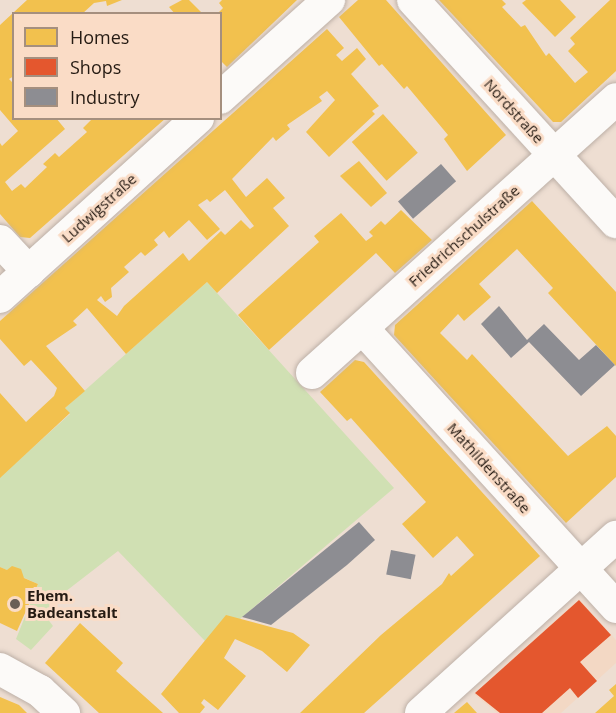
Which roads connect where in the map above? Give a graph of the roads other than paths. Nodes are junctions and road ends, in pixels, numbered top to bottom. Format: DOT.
graph roads {
  1 [pos="329,0"];
  2 [pos="412,0"];
  3 [pos="222,96"];
  4 [pos="616,99"];
  5 [pos="196,120"];
  6 [pos="554,155"];
  7 [pos="616,222"];
  8 [pos="0,241"];
  9 [pos="29,272"];
  10 [pos="0,297"];
  11 [pos="363,328"];
  12 [pos="312,373"];
  13 [pos="616,537"];
  14 [pos="581,568"];
  15 [pos="616,607"];
  16 [pos="0,669"];
  17 [pos="64,713"];
  18 [pos="421,713"];
  1 -- 3 [label="street"];
  2 -- 6 [label="street, Nordstraße"];
  4 -- 6 [label="street, Friedrichschulstraße"];
  5 -- 9 [label="street, Ludwigstraße"];
  6 -- 7 [label="street, Nordstraße"];
  6 -- 11 [label="street, Friedrichschulstraße"];
  8 -- 9 [label="street"];
  9 -- 10 [label="street, Ludwigstraße"];
  11 -- 12 [label="street, Friedrichschulstraße"];
  11 -- 14 [label="street, Mathildenstraße"];
  13 -- 14 [label="street"];
  14 -- 15 [label="street, Mathildenstraße"];
  14 -- 18 [label="street"];
  16 -- 17 [label="street"];
}
